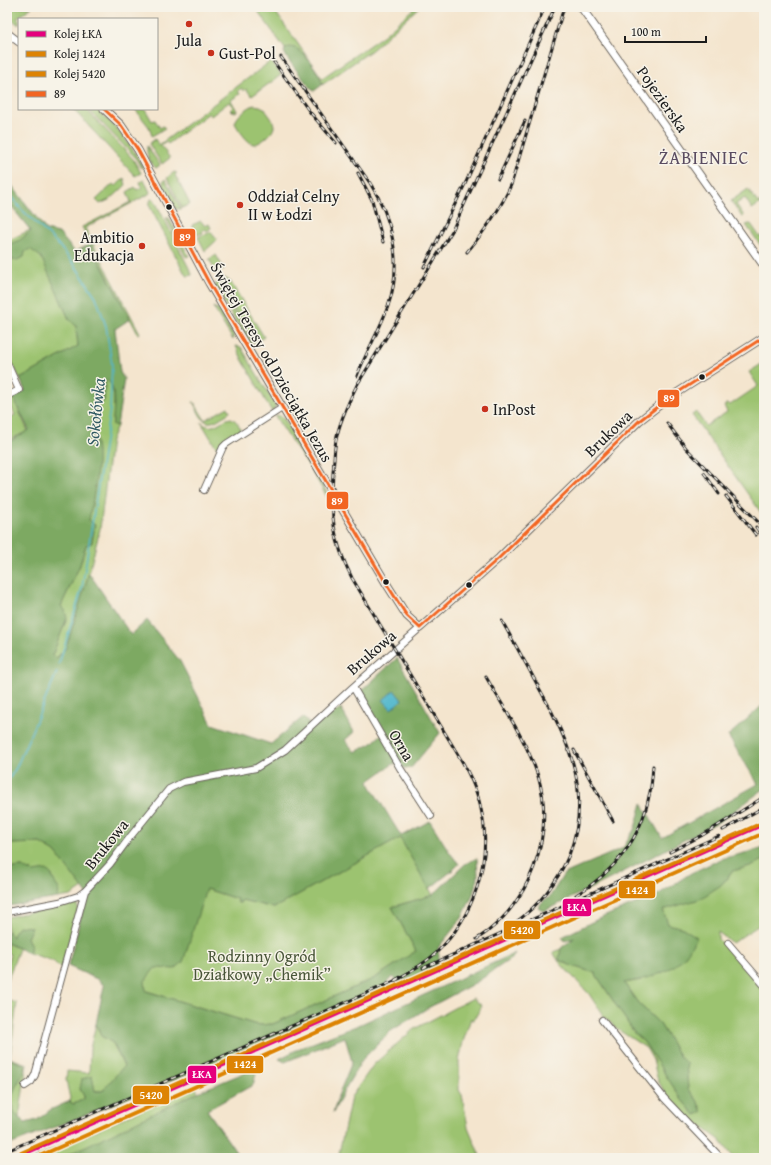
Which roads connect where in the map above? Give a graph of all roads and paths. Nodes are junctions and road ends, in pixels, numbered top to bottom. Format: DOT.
graph roads {
  1 [pos="581,7"];
  2 [pos="7,33"];
  3 [pos="18,41"];
  4 [pos="105,110"];
  5 [pos="764,266"];
  6 [pos="764,337"];
  7 [pos="7,363"];
  8 [pos="7,396"];
  9 [pos="282,408"];
  10 [pos="204,490"];
  11 [pos="420,628"];
  12 [pos="353,687"];
  13 [pos="431,816"];
  14 [pos="85,891"];
  15 [pos="7,912"];
  16 [pos="728,943"];
  17 [pos="764,986"];
  18 [pos="602,1020"];
  19 [pos="25,1086"];
  20 [pos="721,1158"];
  1 -- 5 [label="street, Pojezierska"];
  2 -- 3 [label="street"];
  4 -- 9 [label="street, Świętej Teresy od Dzieciątka Jezus"];
  6 -- 11 [label="street, Brukowa"];
  7 -- 8 [label="street"];
  9 -- 10 [label="street"];
  9 -- 11 [label="street, Świętej Teresy od Dzieciątka Jezus"];
  11 -- 12 [label="street, Brukowa"];
  12 -- 13 [label="street, Orna"];
  12 -- 14 [label="street, Brukowa"];
  14 -- 15 [label="street, Brukowa"];
  14 -- 19 [label="street, Brukowa"];
  16 -- 17 [label="street"];
  18 -- 20 [label="street"];
}
